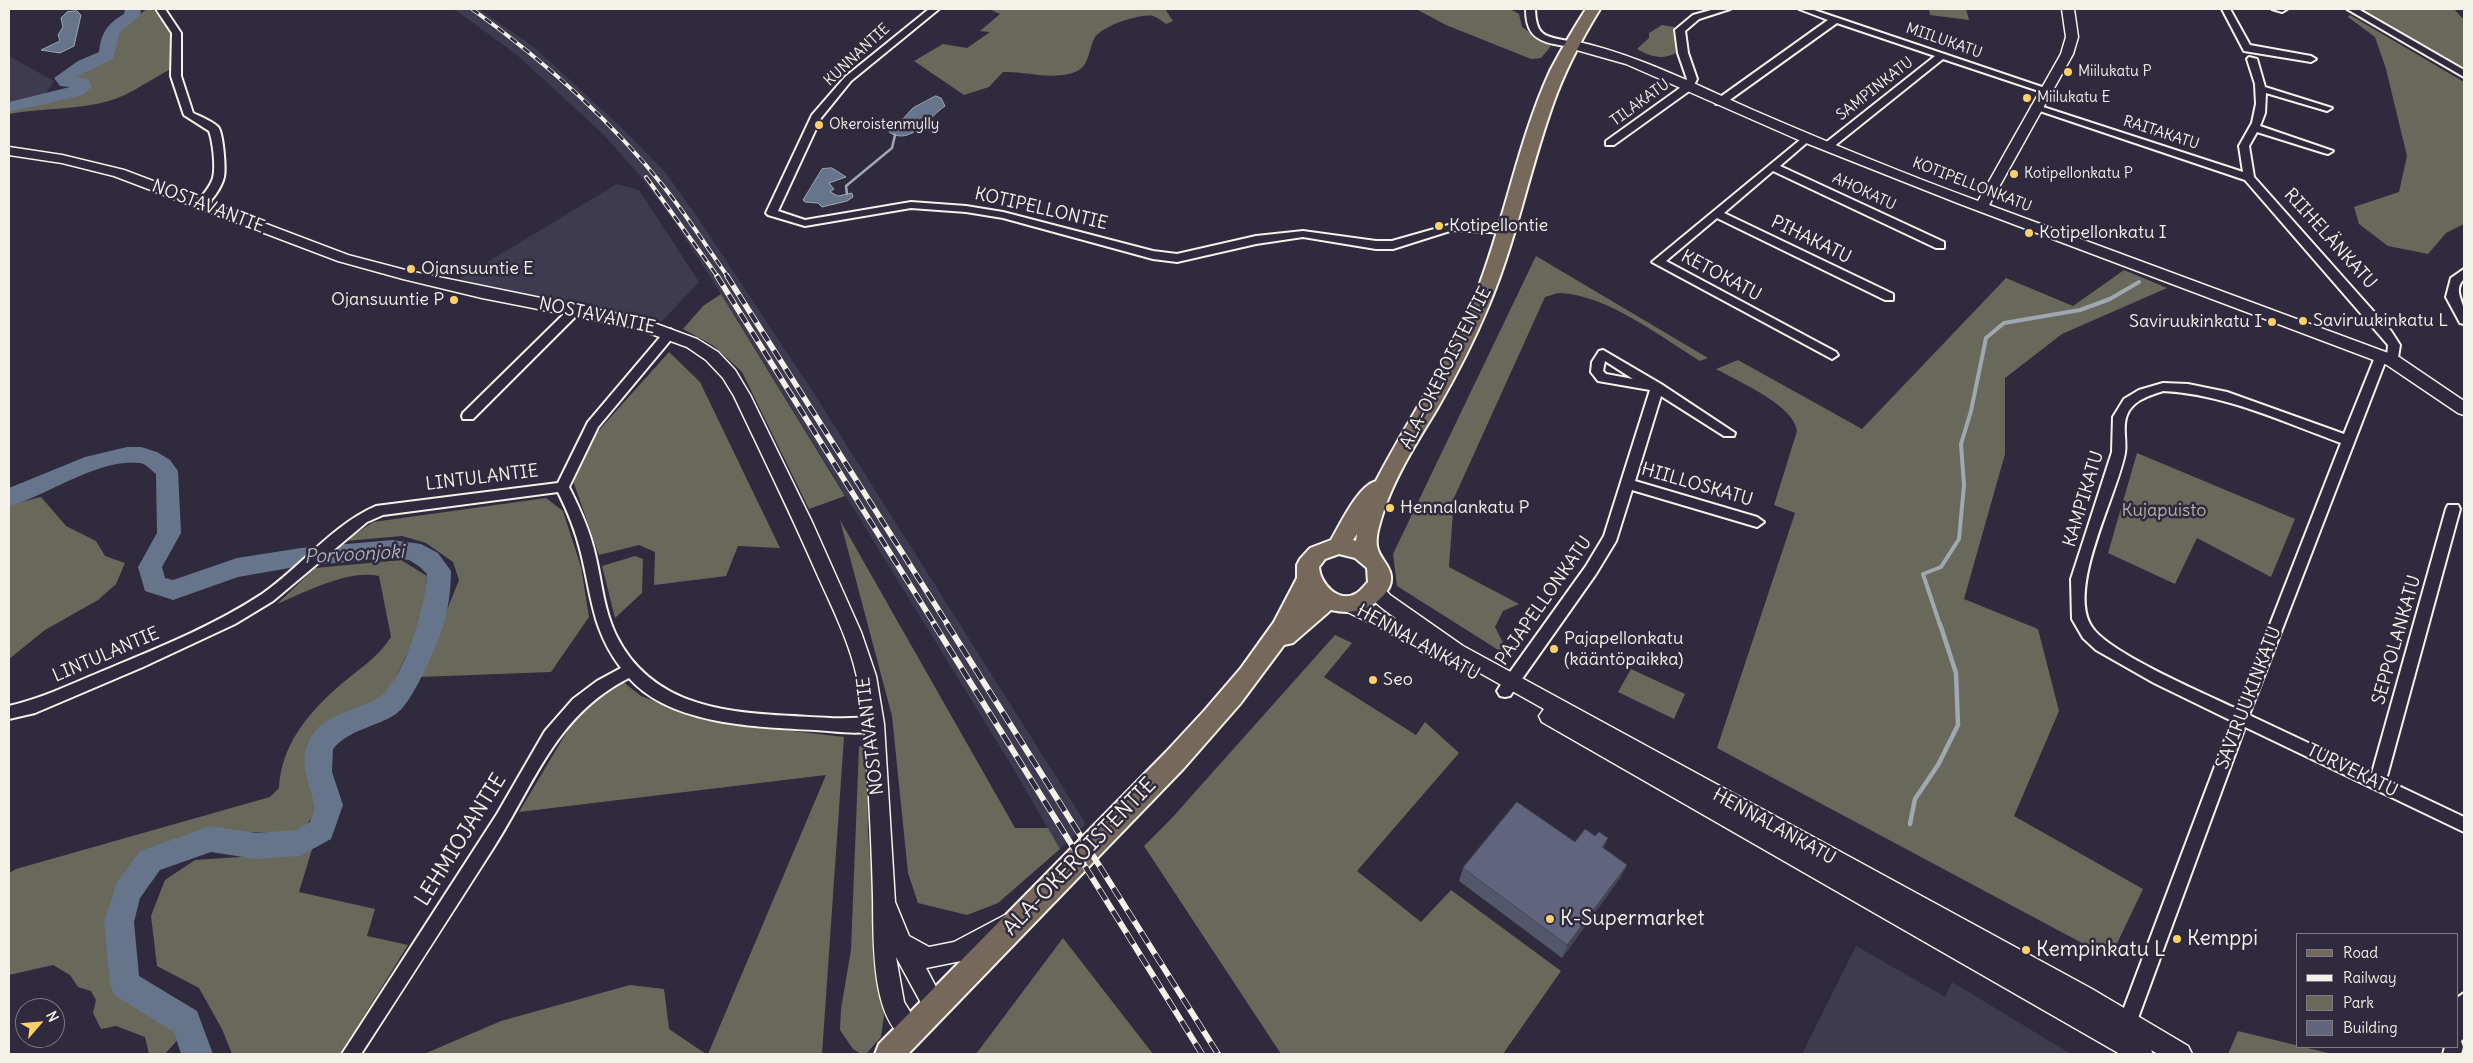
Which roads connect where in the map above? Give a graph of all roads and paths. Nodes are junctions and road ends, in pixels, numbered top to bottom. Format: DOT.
graph roads {
  1 [pos="160,9"];
  2 [pos="934,9"];
  3 [pos="1530,9"];
  4 [pos="1593,9"];
  5 [pos="1725,9"];
  6 [pos="1804,9"];
  7 [pos="2068,9"];
  8 [pos="2226,9"];
  9 [pos="2277,9"];
  10 [pos="2282,9"];
  11 [pos="2352,9"];
  12 [pos="1834,20"];
  13 [pos="1570,44"];
  14 [pos="2248,52"];
  15 [pos="1941,56"];
  16 [pos="2311,59"];
  17 [pos="2464,74"];
  18 [pos="1688,87"];
  19 [pos="2262,89"];
  20 [pos="2046,90"];
  21 [pos="1720,102"];
  22 [pos="2036,108"];
  23 [pos="2327,108"];
  24 [pos="2256,128"];
  25 [pos="1806,138"];
  26 [pos="1610,143"];
  27 [pos="1828,146"];
  28 [pos="2328,151"];
  29 [pos="9,152"];
  30 [pos="1774,167"];
  31 [pos="2249,178"];
  32 [pos="201,204"];
  33 [pos="1982,206"];
  34 [pos="772,213"];
  35 [pos="1718,214"];
  36 [pos="1506,230"];
  37 [pos="1940,245"];
  38 [pos="2464,273"];
  39 [pos="1889,297"];
  40 [pos="575,310"];
  41 [pos="2464,320"];
  42 [pos="670,334"];
  43 [pos="1832,355"];
  44 [pos="2387,359"];
  45 [pos="2464,409"];
  46 [pos="468,416"];
  47 [pos="1729,433"];
  48 [pos="2349,440"];
  49 [pos="1390,475"];
  50 [pos="1627,484"];
  51 [pos="562,487"];
  52 [pos="2453,509"];
  53 [pos="1757,522"];
  54 [pos="1339,546"];
  55 [pos="1367,554"];
  56 [pos="1308,579"];
  57 [pos="1375,590"];
  58 [pos="1337,602"];
  59 [pos="1266,654"];
  60 [pos="630,671"];
  61 [pos="1508,686"];
  62 [pos="9,712"];
  63 [pos="2241,717"];
  64 [pos="874,724"];
  65 [pos="2377,782"];
  66 [pos="2464,824"];
  67 [pos="884,897"];
  68 [pos="1032,905"];
  69 [pos="900,943"];
  70 [pos="2464,1002"];
  71 [pos="935,1006"];
  72 [pos="2458,1029"];
  73 [pos="911,1031"];
  74 [pos="2123,1032"];
  75 [pos="351,1054"];
  76 [pos="889,1054"];
  77 [pos="2141,1054"];
  78 [pos="2180,1054"];
  1 -- 32 [label="street"];
  2 -- 34 [label="street, KUNNANTIE"];
  3 -- 13 [label="street"];
  4 -- 13 [label="main road, ALA-OKEROISTENTIE"];
  5 -- 18 [label="street"];
  6 -- 12 [label="street, MIILUKATU"];
  7 -- 20 [label="street"];
  8 -- 14 [label="street"];
  9 -- 10 [label="street"];
  11 -- 17 [label="street"];
  12 -- 15 [label="street, MIILUKATU"];
  12 -- 21 [label="street"];
  13 -- 18 [label="street, KOTIPELLONKATU"];
  13 -- 36 [label="main road, ALA-OKEROISTENTIE"];
  14 -- 16 [label="street"];
  14 -- 19 [label="street"];
  15 -- 20 [label="street, MIILUKATU"];
  15 -- 27 [label="street, SAMPINKATU"];
  18 -- 21 [label="street, KOTIPELLONKATU"];
  18 -- 26 [label="street, TILAKATU"];
  19 -- 23 [label="street"];
  19 -- 24 [label="street"];
  20 -- 22 [label="street"];
  21 -- 25 [label="street, KOTIPELLONKATU"];
  22 -- 31 [label="street, RAITAKATU"];
  22 -- 33 [label="street"];
  24 -- 28 [label="street"];
  24 -- 31 [label="street"];
  25 -- 27 [label="street, KOTIPELLONKATU"];
  25 -- 30 [label="street, KETOKATU"];
  27 -- 33 [label="street, KOTIPELLONKATU"];
  29 -- 32 [label="street, NOSTAVANTIE"];
  30 -- 35 [label="street, KETOKATU"];
  30 -- 37 [label="street, AHOKATU"];
  31 -- 44 [label="street, RIIHELÄNKATU"];
  32 -- 40 [label="street, NOSTAVANTIE"];
  33 -- 44 [label="street, KOTIPELLONKATU"];
  34 -- 36 [label="street, KOTIPELLONTIE"];
  35 -- 39 [label="street, PIHAKATU"];
  35 -- 43 [label="street, KETOKATU"];
  36 -- 49 [label="main road, ALA-OKEROISTENTIE"];
  38 -- 41 [label="street"];
  40 -- 42 [label="street, NOSTAVANTIE"];
  40 -- 46 [label="street"];
  42 -- 51 [label="street"];
  42 -- 64 [label="street, NOSTAVANTIE"];
  44 -- 45 [label="street"];
  44 -- 48 [label="street, SAVIRUUKINKATU"];
  47 -- 50 [label="street, PAJAPELLONKATU"];
  48 -- 63 [label="street, SAVIRUUKINKATU"];
  48 -- 63 [label="street, KAMPIKATU"];
  49 -- 54 [label="main road, ALA-OKEROISTENTIE"];
  49 -- 55 [label="main road, ALA-OKEROISTENTIE"];
  50 -- 53 [label="street, HIILLOSKATU"];
  50 -- 61 [label="street, PAJAPELLONKATU"];
  51 -- 60 [label="street, LINTULANTIE"];
  51 -- 62 [label="street, LINTULANTIE"];
  52 -- 65 [label="street, SEPPOLANKATU"];
  54 -- 55 [label="main road"];
  54 -- 56 [label="main road"];
  55 -- 57 [label="main road"];
  56 -- 58 [label="main road"];
  56 -- 59 [label="main road, ALA-OKEROISTENTIE"];
  57 -- 58 [label="main road"];
  57 -- 61 [label="street, HENNALANKATU"];
  58 -- 59 [label="main road, ALA-OKEROISTENTIE"];
  58 -- 61 [label="street, HENNALANKATU"];
  59 -- 68 [label="main road, ALA-OKEROISTENTIE"];
  60 -- 64 [label="street, LINTULANTIE"];
  60 -- 75 [label="street, LEHMIOJANTIE"];
  61 -- 74 [label="street, HENNALANKATU"];
  63 -- 65 [label="street, TURVEKATU"];
  63 -- 74 [label="street, SAVIRUUKINKATU"];
  64 -- 67 [label="street, NOSTAVANTIE"];
  65 -- 66 [label="street, TURVEKATU"];
  67 -- 69 [label="street, NOSTAVANTIE"];
  67 -- 73 [label="street, NOSTAVANTIE"];
  68 -- 69 [label="street"];
  68 -- 71 [label="main road, ALA-OKEROISTENTIE"];
  69 -- 71 [label="street, NOSTAVANTIE"];
  70 -- 72 [label="street"];
  71 -- 73 [label="main road, ALA-OKEROISTENTIE"];
  73 -- 76 [label="main road, ALA-OKEROISTENTIE"];
  74 -- 77 [label="street, HENNALANKATU"];
  74 -- 78 [label="street, HENNALANKATU"];
}
